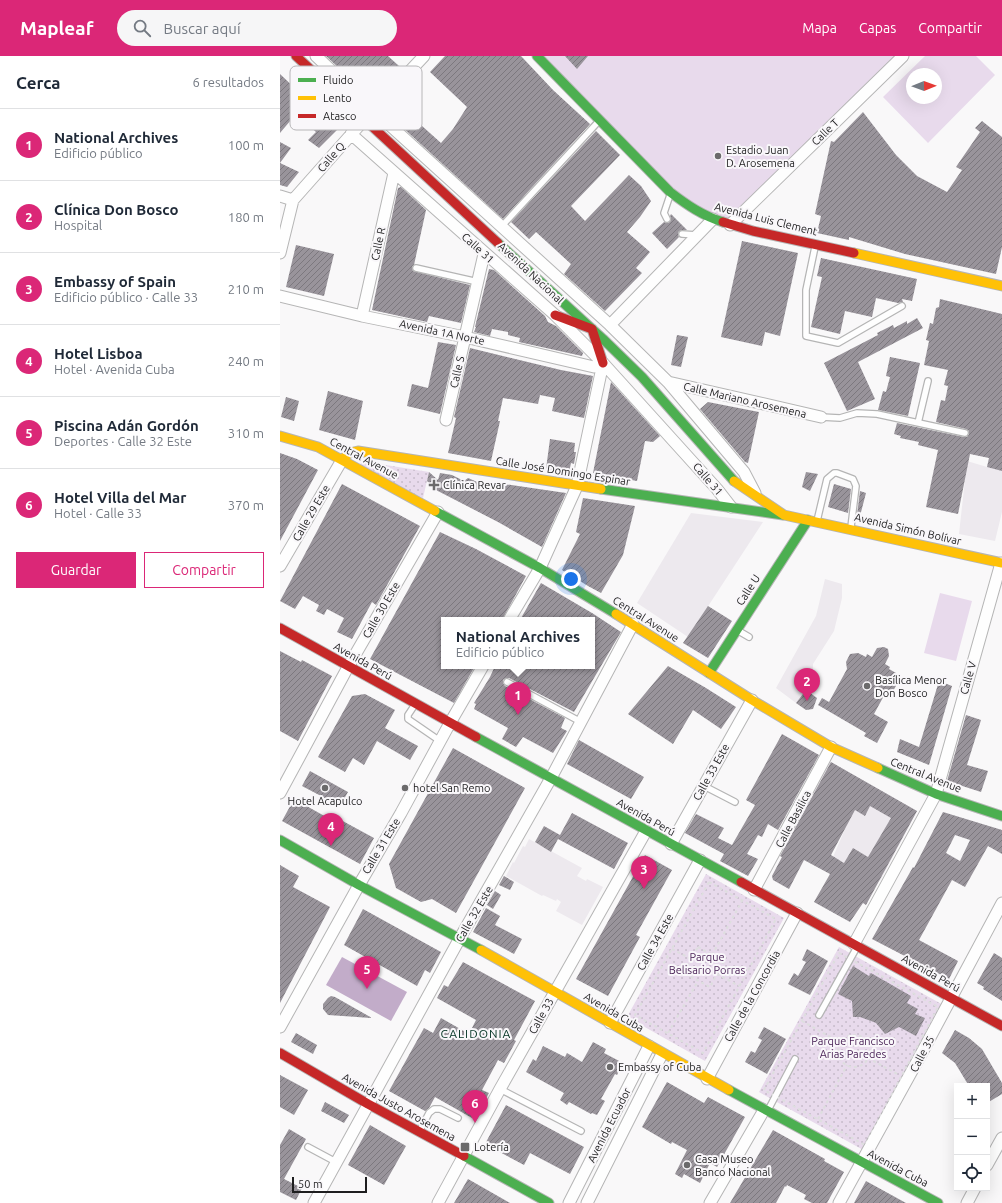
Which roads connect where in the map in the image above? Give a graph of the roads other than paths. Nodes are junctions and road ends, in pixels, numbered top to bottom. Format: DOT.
graph roads {
  1 [pos="296,56"];
  2 [pos="316,56"];
  3 [pos="424,56"];
  4 [pos="537,56"];
  5 [pos="903,56"];
  6 [pos="307,66"];
  7 [pos="327,66"];
  8 [pos="415,66"];
  9 [pos="600,120"];
  10 [pos="355,130"];
  11 [pos="375,130"];
  12 [pos="395,130"];
  13 [pos="351,134"];
  14 [pos="394,173"];
  15 [pos="670,192"];
  16 [pos="280,196"];
  17 [pos="293,200"];
  18 [pos="667,218"];
  19 [pos="712,219"];
  20 [pos="730,225"];
  21 [pos="501,227"];
  22 [pos="682,234"];
  23 [pos="698,235"];
  24 [pos="816,244"];
  25 [pos="280,253"];
  26 [pos="484,254"];
  27 [pos="416,268"];
  28 [pos="478,282"];
  29 [pos="1002,286"];
  30 [pos="280,296"];
  31 [pos="902,306"];
  32 [pos="555,315"];
  33 [pos="362,316"];
  34 [pos="610,325"];
  35 [pos="592,329"];
  36 [pos="465,337"];
  37 [pos="603,363"];
  38 [pos="928,381"];
  39 [pos="668,382"];
  40 [pos="821,417"];
  41 [pos="446,420"];
  42 [pos="918,423"];
  43 [pos="965,433"];
  44 [pos="280,436"];
  45 [pos="342,460"];
  46 [pos="576,486"];
  47 [pos="757,497"];
  48 [pos="731,507"];
  49 [pos="438,512"];
  50 [pos="784,515"];
  51 [pos="813,521"];
  52 [pos="851,529"];
  53 [pos="1002,563"];
  54 [pos="280,566"];
  55 [pos="540,568"];
  56 [pos="511,617"];
  57 [pos="633,624"];
  58 [pos="280,628"];
  59 [pos="737,630"];
  60 [pos="749,637"];
  61 [pos="348,668"];
  62 [pos="481,669"];
  63 [pos="709,672"];
  64 [pos="507,682"];
  65 [pos="752,700"];
  66 [pos="415,704"];
  67 [pos="581,722"];
  68 [pos="450,723"];
  69 [pos="440,741"];
  70 [pos="831,747"];
  71 [pos="551,778"];
  72 [pos="704,786"];
  73 [pos="280,793"];
  74 [pos="936,794"];
  75 [pos="735,802"];
  76 [pos="1002,816"];
  77 [pos="646,831"];
  78 [pos="280,840"];
  79 [pos="671,844"];
  80 [pos="700,860"];
  81 [pos="359,885"];
  82 [pos="754,890"];
  83 [pos="1002,903"];
  84 [pos="797,913"];
  85 [pos="460,938"];
  86 [pos="856,945"];
  87 [pos="555,992"];
  88 [pos="952,998"];
  89 [pos="819,1014"];
  90 [pos="610,1023"];
  91 [pos="1002,1026"];
  92 [pos="280,1027"];
  93 [pos="649,1046"];
  94 [pos="280,1053"];
  95 [pos="662,1054"];
  96 [pos="795,1059"];
  97 [pos="707,1078"];
  98 [pos="500,1089"];
  99 [pos="368,1104"];
  100 [pos="766,1111"];
  101 [pos="458,1118"];
  102 [pos="581,1131"];
  103 [pos="419,1132"];
  104 [pos="1002,1138"];
  105 [pos="308,1147"];
  106 [pos="463,1157"];
  107 [pos="990,1160"];
  108 [pos="336,1162"];
  109 [pos="862,1162"];
  110 [pos="973,1191"];
  111 [pos="314,1203"];
  112 [pos="438,1203"];
  113 [pos="549,1203"];
  114 [pos="569,1203"];
  115 [pos="587,1203"];
  116 [pos="710,1203"];
  117 [pos="839,1203"];
  118 [pos="938,1203"];
  119 [pos="966,1203"];
  1 -- 6 [label="main road, Avenida Nacional"];
  2 -- 7 [label="street, Avenida Nacional"];
  3 -- 8 [label="street, Calle Q"];
  4 -- 9 [label="main road, Avenida Luis Clement"];
  5 -- 20 [label="street, Calle T"];
  9 -- 15 [label="main road, Avenida Luis Clement"];
  9 -- 21 [label="lane"];
  10 -- 13 [label="street, Calle Q"];
  11 -- 35 [label="main road, Avenida Nacional"];
  12 -- 21 [label="street, Avenida Nacional"];
  13 -- 14 [label="street, Calle 31"];
  13 -- 17 [label="street, Calle Q"];
  14 -- 26 [label="street, Calle 31"];
  14 -- 33 [label="street, Calle R"];
  15 -- 18 [label="lane"];
  15 -- 19 [label="main road, Avenida Luis Clement"];
  16 -- 17 [label="street"];
  17 -- 25 [label="street, Calle Q"];
  19 -- 20 [label="main road, Avenida Luis Clement"];
  19 -- 23 [label="street"];
  20 -- 24 [label="main road, Avenida Luis Clement"];
  21 -- 34 [label="street, Avenida Nacional"];
  22 -- 23 [label="lane"];
  23 -- 34 [label="street"];
  24 -- 29 [label="main road, Avenida Luis Clement"];
  24 -- 31 [label="lane"];
  26 -- 28 [label="street, Calle S"];
  26 -- 32 [label="street, Calle 31"];
  27 -- 28 [label="lane"];
  28 -- 36 [label="street, Calle S"];
  30 -- 33 [label="street, Avenida 1A Norte"];
  32 -- 35 [label="main road"];
  32 -- 37 [label="street, Calle 31"];
  33 -- 36 [label="street, Avenida 1A Norte"];
  34 -- 39 [label="street, Avenida Nacional"];
  35 -- 37 [label="main road"];
  35 -- 47 [label="main road, Avenida Nacional"];
  36 -- 37 [label="street, Avenida 1A Norte"];
  36 -- 41 [label="street, Calle S"];
  37 -- 46 [label="street"];
  37 -- 48 [label="street, Calle 31"];
  38 -- 42 [label="lane"];
  39 -- 40 [label="street, Calle Mariano Arosemena"];
  39 -- 47 [label="street, Avenida Nacional"];
  40 -- 42 [label="lane"];
  42 -- 43 [label="lane"];
  44 -- 45 [label="main road, Central Avenue"];
  45 -- 46 [label="main road, Calle José Domingo Espinar"];
  45 -- 49 [label="main road, Central Avenue"];
  45 -- 54 [label="street, Calle 29 Este"];
  46 -- 48 [label="main road, Calle José Domingo Espinar"];
  46 -- 55 [label="street"];
  47 -- 50 [label="main road, Avenida Nacional"];
  48 -- 50 [label="main road, Calle José Domingo Espinar"];
  49 -- 55 [label="main road, Central Avenue"];
  49 -- 61 [label="street, Calle 30 Este"];
  50 -- 51 [label="main road, Avenida Nacional"];
  51 -- 52 [label="main road, Avenida Simón Bolívar"];
  51 -- 52 [label="lane"];
  51 -- 59 [label="main road, Calle U"];
  52 -- 53 [label="main road, Avenida Simón Bolívar"];
  53 -- 74 [label="street, Calle V"];
  55 -- 56 [label="street"];
  55 -- 57 [label="main road, Central Avenue"];
  57 -- 63 [label="main road, Central Avenue"];
  57 -- 67 [label="street, Calle 32 Este"];
  58 -- 61 [label="main road, Avenida Perú"];
  59 -- 60 [label="lane"];
  59 -- 63 [label="main road, Calle U"];
  61 -- 66 [label="main road, Avenida Perú"];
  61 -- 73 [label="street, Calle 30 Este"];
  62 -- 68 [label="street, Calle 31 Este"];
  63 -- 65 [label="main road, Central Avenue"];
  64 -- 67 [label="lane"];
  65 -- 70 [label="main road, Central Avenue"];
  65 -- 72 [label="street, Calle 33 Este"];
  66 -- 68 [label="main road, Avenida Perú"];
  66 -- 69 [label="lane"];
  67 -- 71 [label="street, Calle 32 Este"];
  68 -- 69 [label="street, Calle 31 Este"];
  68 -- 71 [label="main road, Avenida Perú"];
  69 -- 81 [label="street, Calle 31 Este"];
  70 -- 74 [label="main road, Central Avenue"];
  70 -- 82 [label="street, Calle Basilica"];
  71 -- 77 [label="main road, Avenida Perú"];
  71 -- 85 [label="street, Calle 32 Este"];
  72 -- 75 [label="lane"];
  72 -- 79 [label="street, Calle 33 Este"];
  74 -- 76 [label="main road, Central Avenue"];
  74 -- 86 [label="street"];
  77 -- 79 [label="main road, Avenida Perú"];
  77 -- 87 [label="street, Calle 33"];
  78 -- 81 [label="main road, Avenida Cuba"];
  79 -- 80 [label="main road, Avenida Perú"];
  80 -- 82 [label="main road, Avenida Perú"];
  80 -- 90 [label="street, Calle 34 Este"];
  81 -- 85 [label="main road, Avenida Cuba"];
  81 -- 92 [label="street, Calle 31 Este"];
  82 -- 84 [label="main road, Avenida Perú"];
  83 -- 88 [label="street, Calle 35"];
  84 -- 86 [label="main road, Avenida Perú"];
  84 -- 97 [label="street, Calle de la Concordia"];
  85 -- 87 [label="main road, Avenida Cuba"];
  85 -- 99 [label="street, Calle 32 Este"];
  86 -- 88 [label="main road, Avenida Perú"];
  86 -- 89 [label="lane"];
  87 -- 90 [label="main road, Avenida Cuba"];
  87 -- 98 [label="street, Calle 33"];
  88 -- 91 [label="main road, Avenida Perú"];
  88 -- 109 [label="street, Calle 35"];
  90 -- 93 [label="main road, Avenida Cuba"];
  93 -- 95 [label="main road, Avenida Cuba"];
  93 -- 114 [label="street, Avenida Ecuador"];
  94 -- 99 [label="main road, Avenida Justo Arosemena"];
  95 -- 97 [label="main road, Avenida Cuba"];
  95 -- 115 [label="street, Avenida Ecuador"];
  96 -- 100 [label="lane"];
  97 -- 100 [label="main road, Avenida Cuba"];
  98 -- 102 [label="lane"];
  98 -- 106 [label="street, Calle 33"];
  99 -- 103 [label="main road, Avenida Justo Arosemena"];
  99 -- 108 [label="street, Calle 32 Este"];
  100 -- 109 [label="main road, Avenida Cuba"];
  100 -- 116 [label="street"];
  101 -- 103 [label="lane"];
  103 -- 106 [label="main road, Avenida Justo Arosemena"];
  104 -- 107 [label="street"];
  105 -- 108 [label="lane"];
  106 -- 112 [label="street, Calle 33"];
  106 -- 113 [label="main road, Avenida Justo Arosemena"];
  108 -- 111 [label="street, Calle 32 Este"];
  109 -- 117 [label="street, Calle 35"];
  109 -- 118 [label="main road, Avenida Cuba"];
  110 -- 119 [label="street"];
}
